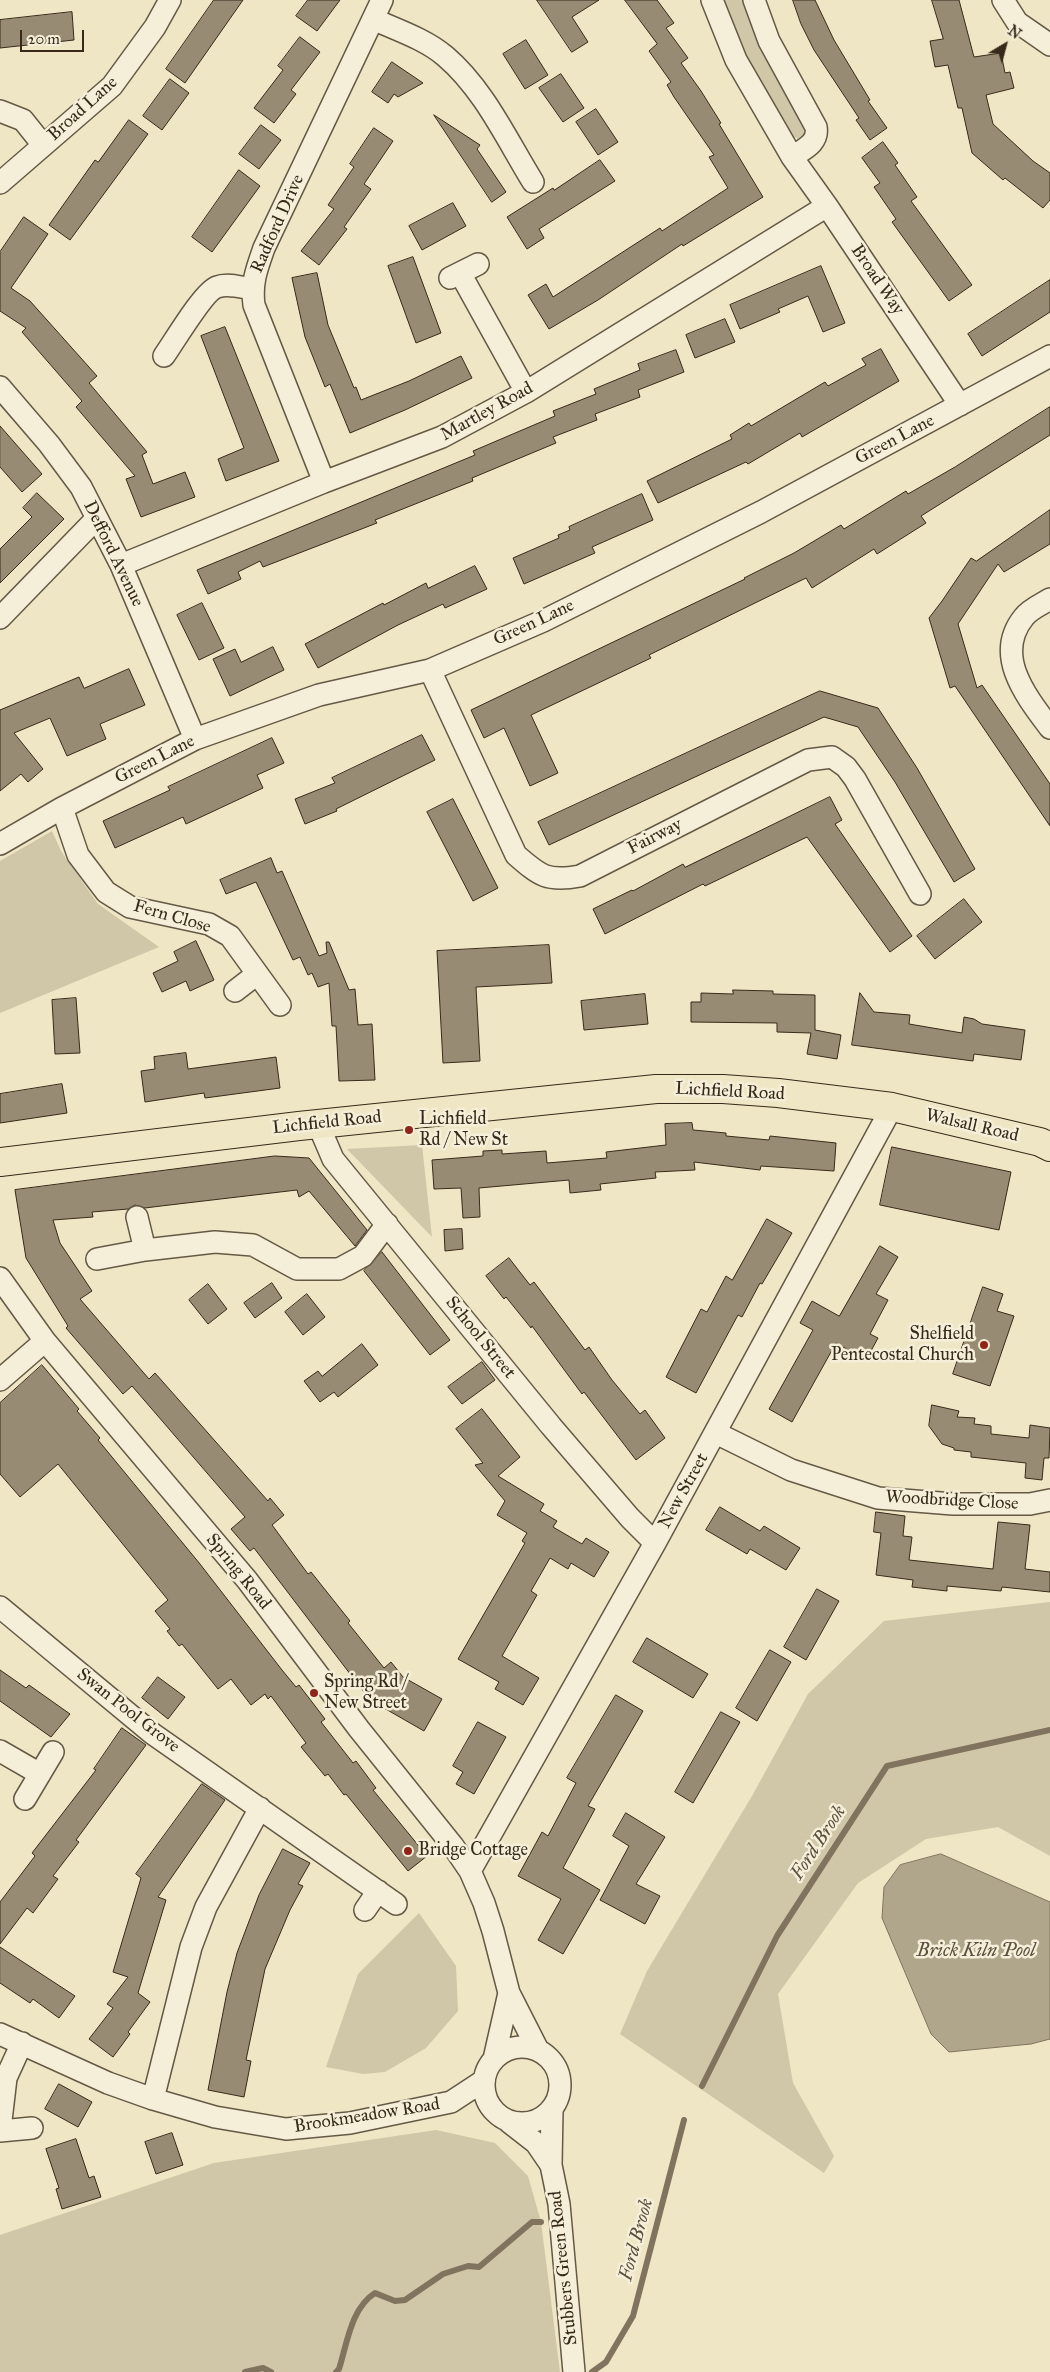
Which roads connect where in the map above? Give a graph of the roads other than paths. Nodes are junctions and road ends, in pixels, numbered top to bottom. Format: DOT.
graph roads {
  1 [pos="170,0"];
  2 [pos="712,0"];
  3 [pos="754,0"];
  4 [pos="1003,0"];
  5 [pos="378,9"];
  6 [pos="1050,45"];
  7 [pos="0,111"];
  8 [pos="43,145"];
  9 [pos="792,157"];
  10 [pos="523,173"];
  11 [pos="0,183"];
  12 [pos="827,206"];
  13 [pos="463,272"];
  14 [pos="252,289"];
  15 [pos="164,356"];
  16 [pos="1050,356"];
  17 [pos="0,387"];
  18 [pos="526,392"];
  19 [pos="960,405"];
  20 [pos="324,482"];
  21 [pos="96,518"];
  22 [pos="121,565"];
  23 [pos="1050,599"];
  24 [pos="0,618"];
  25 [pos="430,670"];
  26 [pos="1050,728"];
  27 [pos="195,739"];
  28 [pos="62,808"];
  29 [pos="0,844"];
  30 [pos="920,894"];
  31 [pos="258,974"];
  32 [pos="235,991"];
  33 [pos="280,1005"];
  34 [pos="892,1107"];
  35 [pos="318,1124"];
  36 [pos="1050,1147"];
  37 [pos="5,1166"];
  38 [pos="137,1217"];
  39 [pos="387,1224"];
  40 [pos="144,1250"];
  41 [pos="97,1259"];
  42 [pos="0,1278"];
  43 [pos="45,1341"];
  44 [pos="0,1380"];
  45 [pos="716,1433"];
  46 [pos="1050,1500"];
  47 [pos="655,1543"];
  48 [pos="0,1607"];
  49 [pos="0,1751"];
  50 [pos="52,1752"];
  51 [pos="40,1774"];
  52 [pos="25,1799"];
  53 [pos="260,1808"];
  54 [pos="470,1871"];
  55 [pos="378,1891"];
  56 [pos="396,1904"];
  57 [pos="365,1910"];
  58 [pos="509,1993"];
  59 [pos="0,2034"];
  60 [pos="22,2044"];
  61 [pos="538,2050"];
  62 [pos="494,2059"];
  63 [pos="483,2081"];
  64 [pos="153,2099"];
  65 [pos="451,2102"];
  66 [pos="552,2110"];
  67 [pos="503,2119"];
  68 [pos="32,2128"];
  69 [pos="0,2130"];
  70 [pos="551,2164"];
  71 [pos="574,2370"];
  1 -- 8 [label="street, Broad Lane"];
  2 -- 9 [label="street, Broad Way"];
  3 -- 9 [label="street"];
  4 -- 6 [label="street"];
  5 -- 10 [label="street"];
  5 -- 14 [label="street, Radford Drive"];
  7 -- 8 [label="street"];
  8 -- 11 [label="street, Broad Lane"];
  9 -- 12 [label="street, Broad Way"];
  12 -- 18 [label="street, Martley Road"];
  12 -- 19 [label="street, Broad Way"];
  13 -- 18 [label="street"];
  14 -- 15 [label="street"];
  14 -- 20 [label="street, Radford Drive"];
  16 -- 19 [label="street, Green Lane"];
  17 -- 21 [label="street, Defford Avenue"];
  18 -- 20 [label="street, Martley Road"];
  19 -- 25 [label="street, Green Lane"];
  20 -- 22 [label="street, Martley Road"];
  21 -- 22 [label="street, Defford Avenue"];
  21 -- 24 [label="street"];
  22 -- 27 [label="street, Defford Avenue"];
  23 -- 26 [label="street"];
  25 -- 27 [label="street, Green Lane"];
  25 -- 30 [label="street, Fairway"];
  27 -- 28 [label="street, Green Lane"];
  28 -- 29 [label="street, Green Lane"];
  28 -- 31 [label="street, Fern Close"];
  31 -- 32 [label="street"];
  31 -- 33 [label="street, Fern Close"];
  34 -- 35 [label="highway, Lichfield Road"];
  34 -- 36 [label="highway, Walsall Road"];
  34 -- 45 [label="street, New Street"];
  35 -- 37 [label="highway, Lichfield Road"];
  35 -- 39 [label="street, School Street"];
  38 -- 40 [label="street"];
  39 -- 40 [label="street"];
  39 -- 47 [label="street, School Street"];
  40 -- 41 [label="street"];
  42 -- 43 [label="street, Spring Road"];
  43 -- 44 [label="street"];
  43 -- 54 [label="street, Spring Road"];
  45 -- 46 [label="street, Woodbridge Close"];
  45 -- 47 [label="street, New Street"];
  47 -- 54 [label="street, New Street"];
  48 -- 53 [label="street, Swan Pool Grove"];
  49 -- 51 [label="street"];
  50 -- 51 [label="street"];
  51 -- 52 [label="street"];
  53 -- 55 [label="street, Swan Pool Grove"];
  53 -- 64 [label="street"];
  54 -- 58 [label="street"];
  55 -- 56 [label="street, Swan Pool Grove"];
  55 -- 57 [label="street"];
  58 -- 61 [label="street"];
  58 -- 62 [label="street"];
  59 -- 60 [label="street, Brookmeadow Road"];
  60 -- 64 [label="street, Brookmeadow Road"];
  60 -- 69 [label="street"];
  61 -- 62 [label="street"];
  61 -- 66 [label="street"];
  62 -- 63 [label="street"];
  63 -- 65 [label="street, Brookmeadow Road"];
  63 -- 67 [label="street"];
  64 -- 65 [label="street, Brookmeadow Road"];
  65 -- 67 [label="street, Brookmeadow Road"];
  66 -- 67 [label="street"];
  66 -- 70 [label="street, Stubbers Green Road"];
  67 -- 70 [label="street, Stubbers Green Road"];
  68 -- 69 [label="street"];
  70 -- 71 [label="street, Stubbers Green Road"];
}
